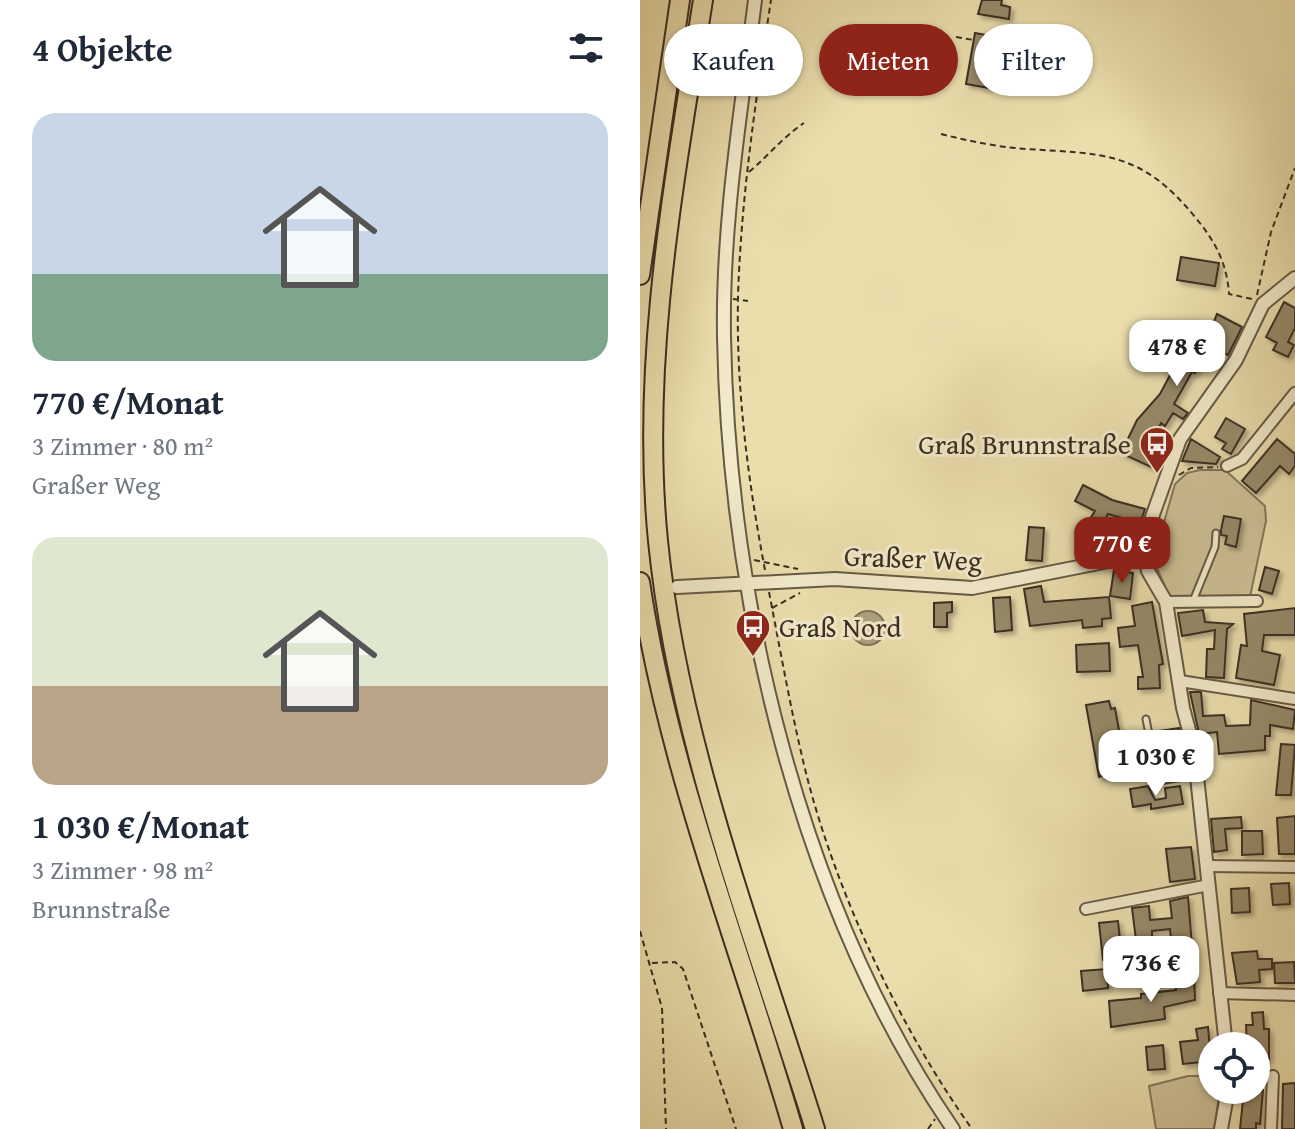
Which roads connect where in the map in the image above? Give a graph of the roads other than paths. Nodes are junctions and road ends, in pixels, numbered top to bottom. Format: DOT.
graph roads {
  1 [pos="680,0"];
  2 [pos="703,0"];
  3 [pos="755,0"];
  4 [pos="640,275"];
  5 [pos="1295,278"];
  6 [pos="1295,393"];
  7 [pos="1227,466"];
  8 [pos="1216,533"];
  9 [pos="1144,554"];
  10 [pos="640,582"];
  11 [pos="749,583"];
  12 [pos="677,587"];
  13 [pos="1192,601"];
  14 [pos="1257,601"];
  15 [pos="1166,602"];
  16 [pos="1180,681"];
  17 [pos="1295,699"];
  18 [pos="1146,719"];
  19 [pos="1198,775"];
  20 [pos="1208,866"];
  21 [pos="1295,867"];
  22 [pos="1209,885"];
  23 [pos="1086,909"];
  24 [pos="1219,993"];
  25 [pos="1295,995"];
  26 [pos="1224,1032"];
  27 [pos="1273,1076"];
  28 [pos="1225,1104"];
  29 [pos="793,1129"];
  30 [pos="815,1129"];
  31 [pos="953,1129"];
  32 [pos="1221,1129"];
  33 [pos="1271,1129"];
  1 -- 4 [label="highway"];
  2 -- 30 [label="highway"];
  3 -- 11 [label="street"];
  5 -- 9 [label="street"];
  6 -- 7 [label="street"];
  8 -- 13 [label="lane"];
  9 -- 11 [label="street, Graßer Weg"];
  9 -- 15 [label="street"];
  10 -- 29 [label="highway"];
  11 -- 12 [label="street, Graßer Weg"];
  11 -- 31 [label="street"];
  13 -- 14 [label="street"];
  13 -- 15 [label="street"];
  15 -- 16 [label="street"];
  16 -- 17 [label="street"];
  16 -- 19 [label="street"];
  18 -- 19 [label="lane"];
  19 -- 20 [label="street"];
  20 -- 21 [label="street"];
  20 -- 22 [label="street"];
  22 -- 23 [label="street"];
  22 -- 24 [label="street"];
  24 -- 25 [label="street"];
  24 -- 26 [label="street"];
  27 -- 33 [label="street"];
  28 -- 32 [label="street"];
}
